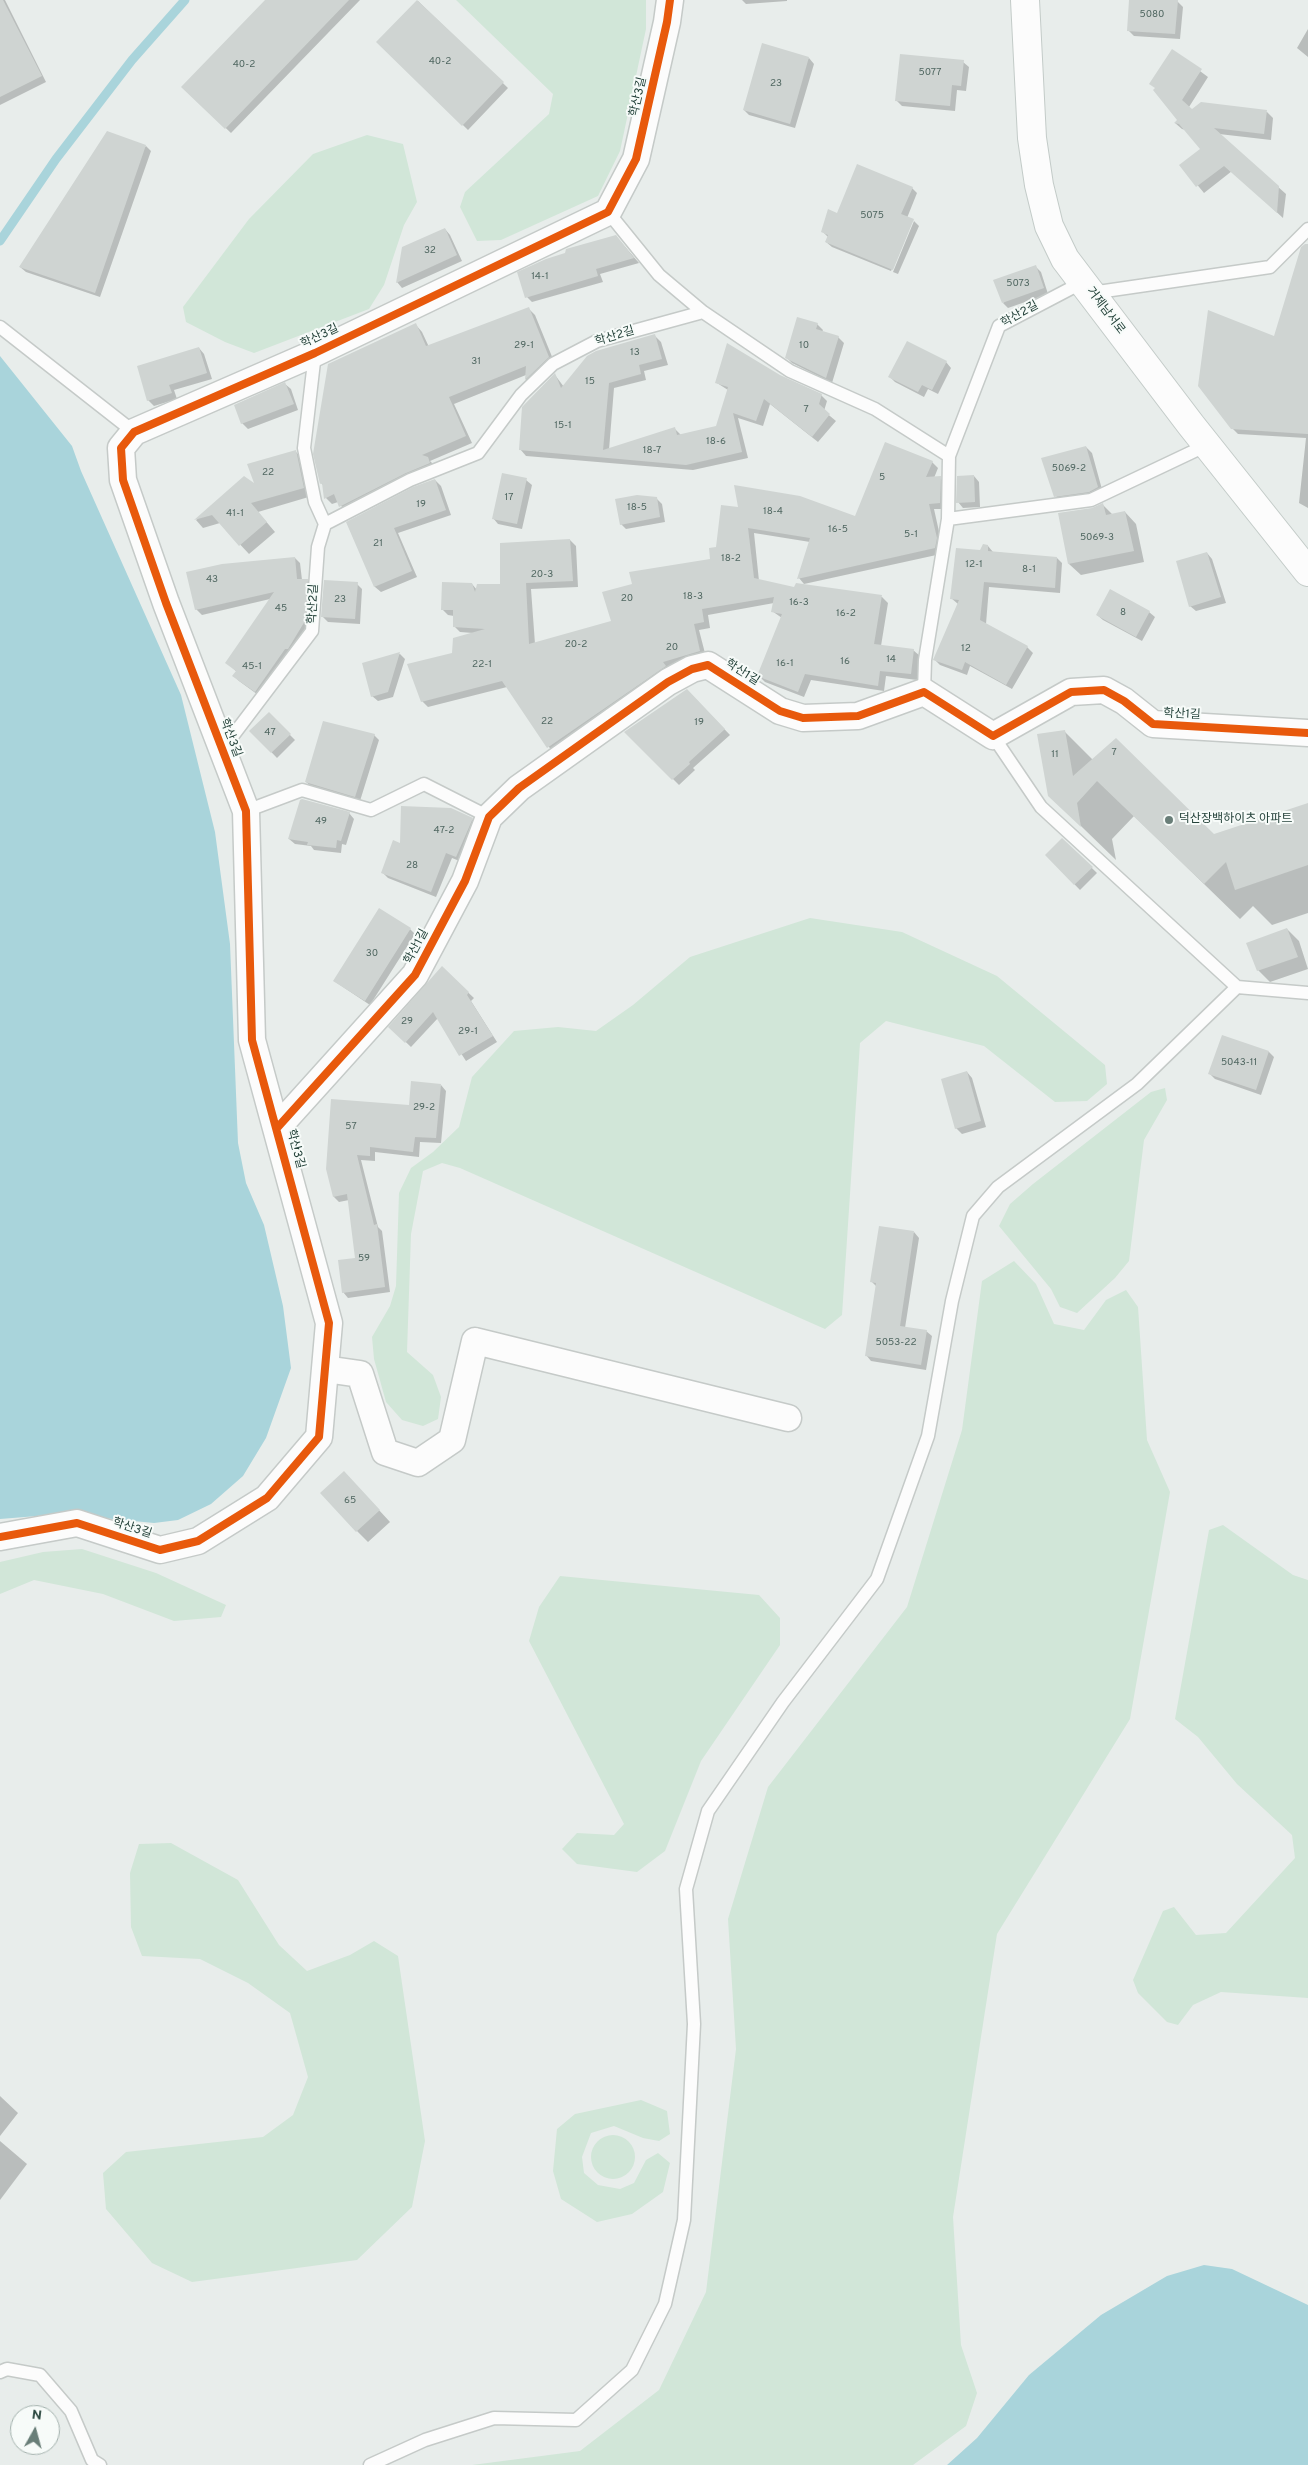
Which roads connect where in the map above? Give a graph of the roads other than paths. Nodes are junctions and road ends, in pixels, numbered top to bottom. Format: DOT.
graph roads {
  1 [pos="670,0"];
  2 [pos="1025,0"];
  3 [pos="608,212"];
  4 [pos="1308,229"];
  5 [pos="1087,287"];
  6 [pos="703,312"];
  7 [pos="0,327"];
  8 [pos="315,353"];
  9 [pos="134,432"];
  10 [pos="1207,445"];
  11 [pos="949,456"];
  12 [pos="948,519"];
  13 [pos="325,524"];
  14 [pos="1308,572"];
  15 [pos="924,692"];
  16 [pos="1308,734"];
  17 [pos="993,736"];
  18 [pos="222,750"];
  19 [pos="246,811"];
  20 [pos="489,817"];
  21 [pos="1237,987"];
  22 [pos="1308,993"];
  23 [pos="277,1128"];
  24 [pos="325,1369"];
  25 [pos="788,1418"];
  26 [pos="0,1537"];
  27 [pos="0,2372"];
  28 [pos="100,2465"];
  29 [pos="370,2465"];
  1 -- 3 [label="street, 학산3길"];
  2 -- 5 [label="main road, 거제남서로"];
  3 -- 6 [label="lane"];
  3 -- 8 [label="street, 학산3길"];
  4 -- 5 [label="lane, 학산2길"];
  5 -- 10 [label="main road, 거제남서로"];
  5 -- 11 [label="lane, 학산2길"];
  6 -- 11 [label="lane"];
  6 -- 13 [label="lane, 학산2길"];
  7 -- 9 [label="lane"];
  8 -- 9 [label="street, 학산3길"];
  8 -- 13 [label="lane"];
  9 -- 18 [label="street, 학산3길"];
  10 -- 12 [label="lane"];
  10 -- 14 [label="main road, 거제남서로"];
  11 -- 12 [label="lane"];
  12 -- 15 [label="lane"];
  13 -- 18 [label="lane, 학산2길"];
  15 -- 17 [label="street"];
  15 -- 20 [label="street, 학산1길"];
  16 -- 17 [label="street, 학산1길"];
  17 -- 21 [label="lane"];
  18 -- 19 [label="street, 학산3길"];
  19 -- 20 [label="lane"];
  19 -- 23 [label="street, 학산3길"];
  20 -- 23 [label="street, 학산1길"];
  21 -- 22 [label="lane"];
  21 -- 29 [label="lane"];
  23 -- 24 [label="street, 학산3길"];
  24 -- 25 [label="street"];
  24 -- 26 [label="street, 학산3길"];
  27 -- 28 [label="lane"];
}
